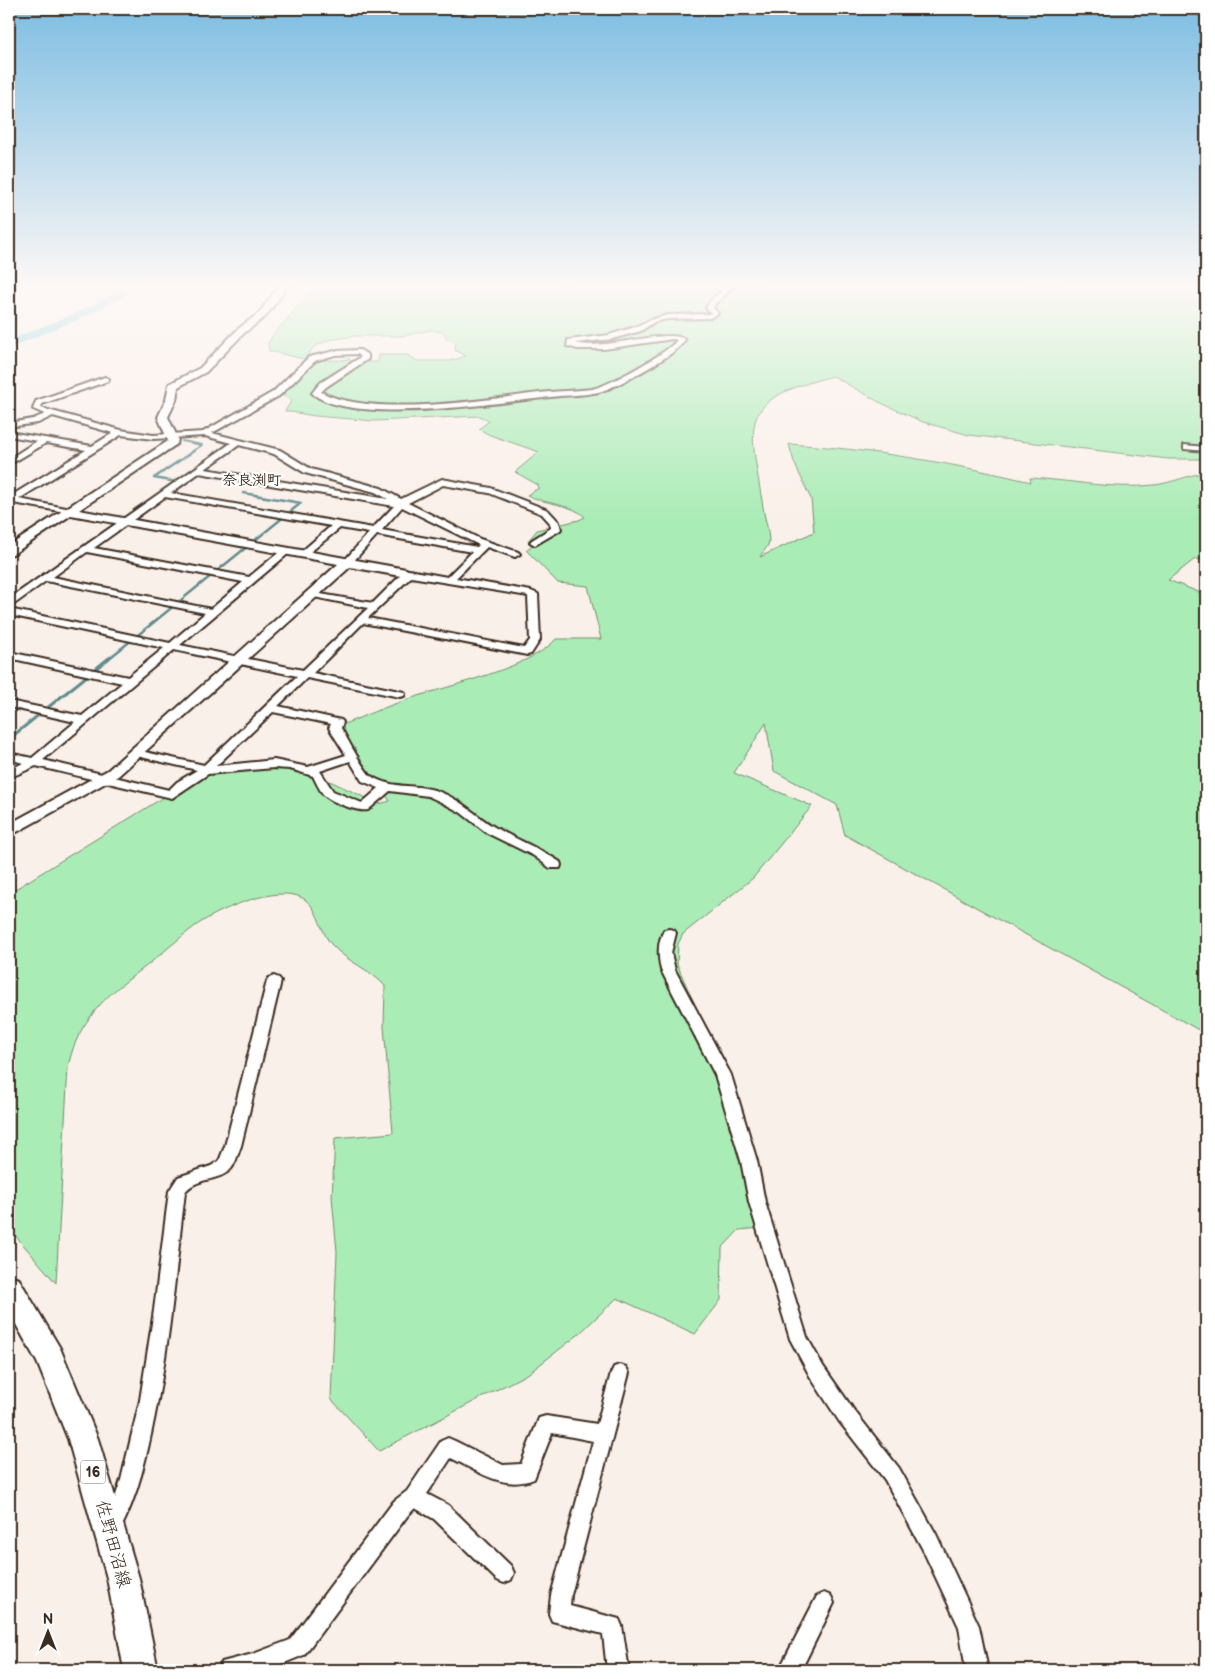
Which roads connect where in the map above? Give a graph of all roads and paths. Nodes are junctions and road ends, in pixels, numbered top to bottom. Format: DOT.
graph roads {
  1 [pos="209,363"];
  2 [pos="308,363"];
  3 [pos="356,363"];
  4 [pos="649,363"];
  5 [pos="105,379"];
  6 [pos="50,414"];
  7 [pos="9,425"];
  8 [pos="120,432"];
  9 [pos="9,434"];
  10 [pos="205,434"];
  11 [pos="172,436"];
  12 [pos="45,440"];
  13 [pos="239,441"];
  14 [pos="1187,447"];
  15 [pos="94,449"];
  16 [pos="1206,449"];
  17 [pos="9,462"];
  18 [pos="197,470"];
  19 [pos="163,494"];
  20 [pos="10,501"];
  21 [pos="401,503"];
  22 [pos="68,510"];
  23 [pos="125,521"];
  24 [pos="338,525"];
  25 [pos="375,532"];
  26 [pos="535,542"];
  27 [pos="482,547"];
  28 [pos="85,549"];
  29 [pos="9,550"];
  30 [pos="286,550"];
  31 [pos="304,554"];
  32 [pos="515,554"];
  33 [pos="348,562"];
  34 [pos="408,573"];
  35 [pos="44,578"];
  36 [pos="450,579"];
  37 [pos="250,580"];
  38 [pos="312,594"];
  39 [pos="9,602"];
  40 [pos="375,606"];
  41 [pos="9,612"];
  42 [pos="213,612"];
  43 [pos="361,620"];
  44 [pos="173,646"];
  45 [pos="9,656"];
  46 [pos="240,659"];
  47 [pos="306,673"];
  48 [pos="130,681"];
  49 [pos="400,694"];
  50 [pos="9,704"];
  51 [pos="270,708"];
  52 [pos="84,720"];
  53 [pos="136,753"];
  54 [pos="9,756"];
  55 [pos="352,757"];
  56 [pos="34,762"];
  57 [pos="205,770"];
  58 [pos="310,771"];
  59 [pos="9,775"];
  60 [pos="104,778"];
  61 [pos="387,786"];
  62 [pos="9,830"];
  63 [pos="555,865"];
  64 [pos="669,933"];
  65 [pos="274,981"];
  66 [pos="9,1287"];
  67 [pos="620,1373"];
  68 [pos="604,1434"];
  69 [pos="414,1497"];
  70 [pos="110,1529"];
  71 [pos="504,1573"];
  72 [pos="824,1603"];
  73 [pos="140,1670"];
  74 [pos="230,1670"];
  75 [pos="618,1670"];
  76 [pos="790,1670"];
  77 [pos="977,1670"];
  1 -- 11 [label="street"];
  2 -- 10 [label="street"];
  3 -- 4 [label="street"];
  5 -- 6 [label="street"];
  6 -- 7 [label="street"];
  6 -- 8 [label="street"];
  8 -- 11 [label="street"];
  8 -- 15 [label="street"];
  9 -- 12 [label="street"];
  10 -- 11 [label="street"];
  10 -- 13 [label="street"];
  11 -- 22 [label="street"];
  12 -- 15 [label="street"];
  12 -- 17 [label="street"];
  13 -- 18 [label="street"];
  13 -- 21 [label="street"];
  14 -- 16 [label="street"];
  15 -- 20 [label="street"];
  18 -- 19 [label="street"];
  18 -- 21 [label="street"];
  19 -- 23 [label="street"];
  19 -- 24 [label="street"];
  20 -- 22 [label="street"];
  21 -- 25 [label="street"];
  21 -- 26 [label="street"];
  21 -- 27 [label="street"];
  22 -- 23 [label="street"];
  22 -- 29 [label="street"];
  23 -- 28 [label="street"];
  23 -- 30 [label="street"];
  24 -- 25 [label="street"];
  24 -- 31 [label="street"];
  25 -- 27 [label="street"];
  25 -- 33 [label="street"];
  27 -- 32 [label="street"];
  27 -- 36 [label="street"];
  28 -- 35 [label="street"];
  28 -- 37 [label="street"];
  30 -- 31 [label="street"];
  30 -- 37 [label="street"];
  31 -- 33 [label="street"];
  33 -- 34 [label="street"];
  33 -- 38 [label="street"];
  34 -- 36 [label="street"];
  34 -- 40 [label="street"];
  35 -- 39 [label="street"];
  35 -- 42 [label="street"];
  36 -- 43 [label="street"];
  37 -- 42 [label="street"];
  38 -- 40 [label="street"];
  38 -- 46 [label="street"];
  40 -- 43 [label="street"];
  41 -- 44 [label="street"];
  42 -- 44 [label="street"];
  43 -- 47 [label="street"];
  44 -- 46 [label="street"];
  44 -- 48 [label="street"];
  45 -- 48 [label="street"];
  46 -- 47 [label="street"];
  46 -- 53 [label="street"];
  47 -- 49 [label="street"];
  47 -- 51 [label="street"];
  48 -- 52 [label="street"];
  50 -- 52 [label="street"];
  51 -- 55 [label="street"];
  51 -- 57 [label="street"];
  52 -- 56 [label="street"];
  53 -- 57 [label="street"];
  53 -- 60 [label="street"];
  54 -- 56 [label="street"];
  55 -- 58 [label="street"];
  55 -- 61 [label="street"];
  56 -- 59 [label="street"];
  56 -- 60 [label="street"];
  57 -- 58 [label="street"];
  57 -- 60 [label="street"];
  58 -- 61 [label="street"];
  60 -- 62 [label="street"];
  61 -- 63 [label="street"];
  64 -- 77 [label="street"];
  65 -- 70 [label="street"];
  66 -- 70 [label="main road, 佐野田沼線 / 16"];
  67 -- 68 [label="street"];
  68 -- 69 [label="street"];
  68 -- 75 [label="street"];
  69 -- 71 [label="street"];
  69 -- 74 [label="street"];
  70 -- 73 [label="main road, 佐野田沼線 / 16"];
  72 -- 76 [label="street"];
}
